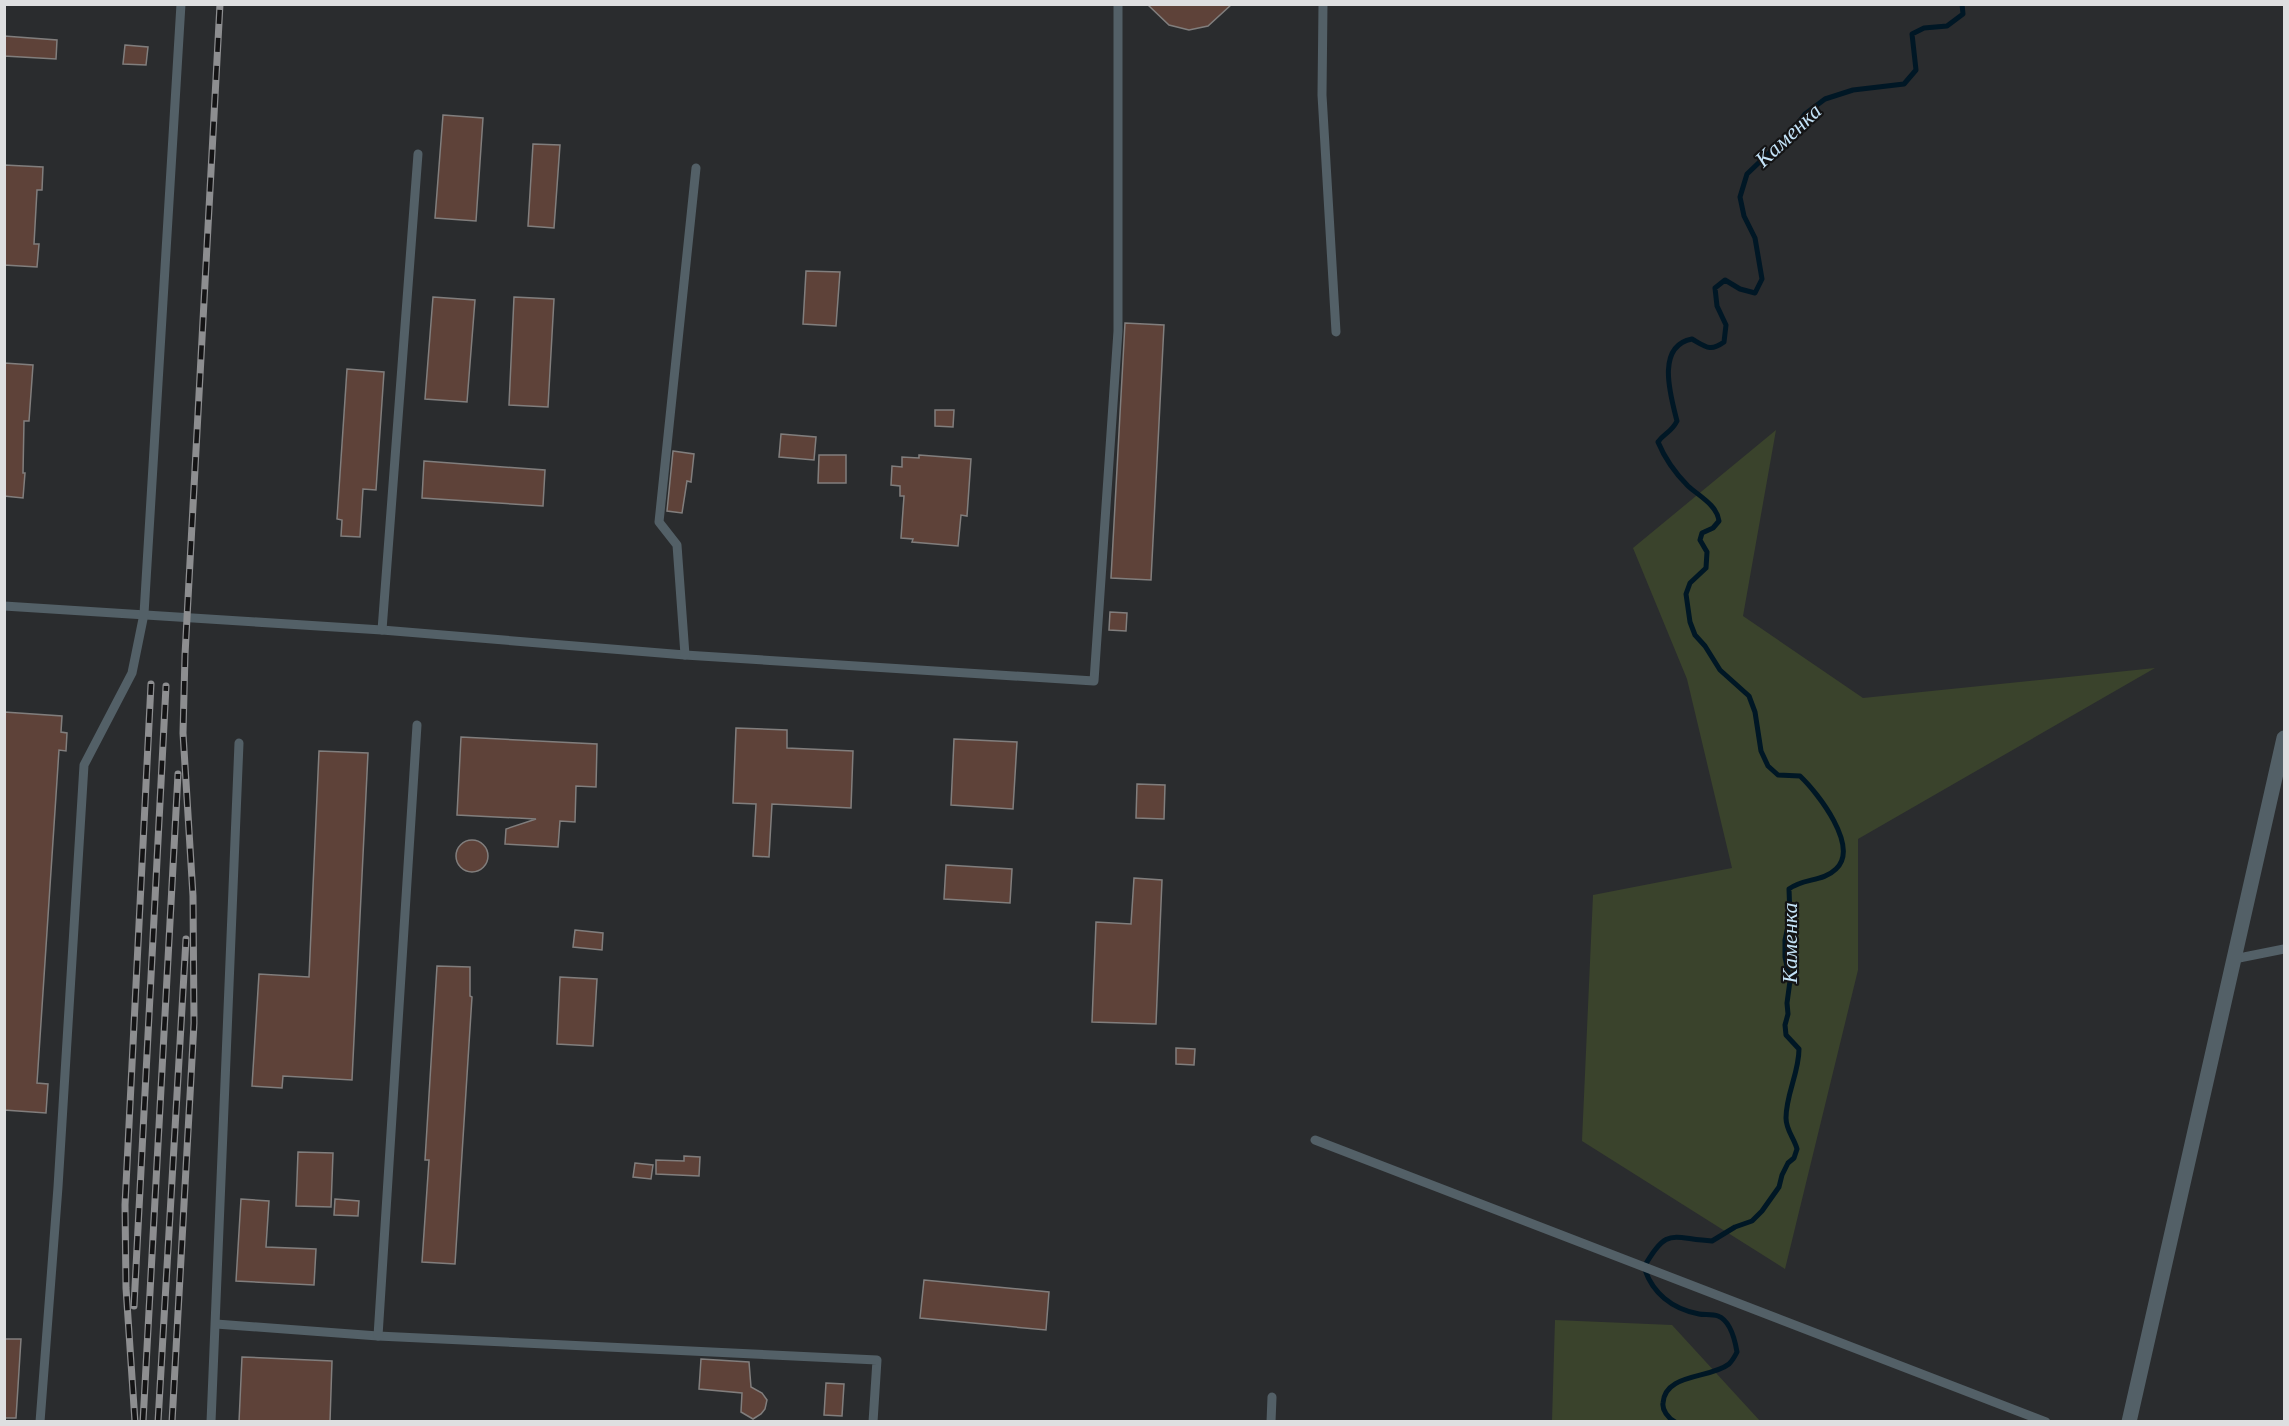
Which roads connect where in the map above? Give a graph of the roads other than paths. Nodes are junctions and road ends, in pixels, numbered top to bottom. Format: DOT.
graph roads {
  1 [pos="181,4"];
  2 [pos="1118,4"];
  3 [pos="1323,4"];
  4 [pos="418,154"];
  5 [pos="696,168"];
  6 [pos="1336,332"];
  7 [pos="4,606"];
  8 [pos="144,614"];
  9 [pos="382,630"];
  10 [pos="685,655"];
  11 [pos="417,725"];
  12 [pos="2284,738"];
  13 [pos="239,743"];
  14 [pos="2284,949"];
  15 [pos="2234,959"];
  16 [pos="1315,1140"];
  17 [pos="216,1324"];
  18 [pos="378,1336"];
  19 [pos="1272,1397"];
  20 [pos="40,1422"];
  21 [pos="211,1422"];
  22 [pos="873,1422"];
  23 [pos="1271,1422"];
  24 [pos="2046,1422"];
  25 [pos="2129,1422"];
  1 -- 8 [label="lane"];
  2 -- 10 [label="lane"];
  3 -- 6 [label="lane"];
  4 -- 9 [label="lane"];
  5 -- 10 [label="lane"];
  7 -- 8 [label="lane"];
  8 -- 9 [label="lane"];
  8 -- 20 [label="lane"];
  9 -- 10 [label="lane"];
  11 -- 18 [label="lane"];
  12 -- 15 [label="street"];
  13 -- 17 [label="lane"];
  14 -- 15 [label="lane"];
  15 -- 25 [label="street"];
  16 -- 24 [label="lane"];
  17 -- 18 [label="lane"];
  17 -- 21 [label="lane"];
  18 -- 22 [label="lane"];
  19 -- 23 [label="lane"];
}
